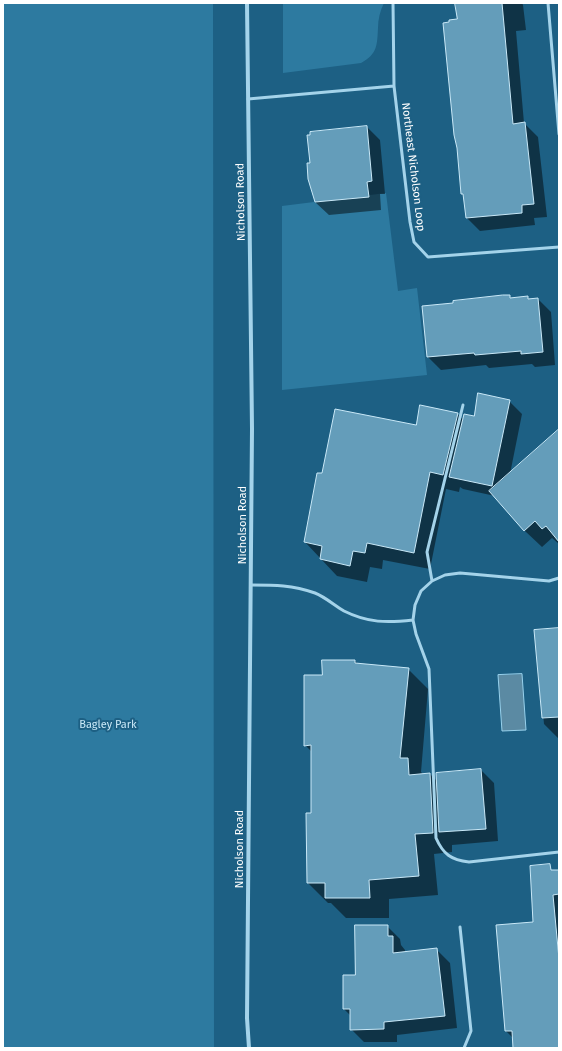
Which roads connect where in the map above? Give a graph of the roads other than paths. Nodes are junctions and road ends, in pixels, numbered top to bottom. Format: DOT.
graph roads {
  1 [pos="247,3"];
  2 [pos="393,3"];
  3 [pos="548,3"];
  4 [pos="394,86"];
  5 [pos="248,99"];
  6 [pos="559,134"];
  7 [pos="559,247"];
  8 [pos="463,405"];
  9 [pos="559,578"];
  10 [pos="432,581"];
  11 [pos="251,585"];
  12 [pos="413,620"];
  13 [pos="559,852"];
  14 [pos="460,927"];
  15 [pos="249,1048"];
  16 [pos="464,1048"];
  1 -- 5 [label="street, Nicholson Road"];
  2 -- 4 [label="lane, Northeast Nicholson Loop"];
  3 -- 6 [label="lane"];
  4 -- 5 [label="lane"];
  4 -- 7 [label="lane, Northeast Nicholson Loop"];
  5 -- 11 [label="street, Nicholson Road"];
  8 -- 10 [label="lane"];
  9 -- 10 [label="lane"];
  10 -- 12 [label="lane"];
  11 -- 12 [label="lane"];
  11 -- 15 [label="street, Nicholson Road"];
  12 -- 13 [label="lane"];
  14 -- 16 [label="lane"];
}
